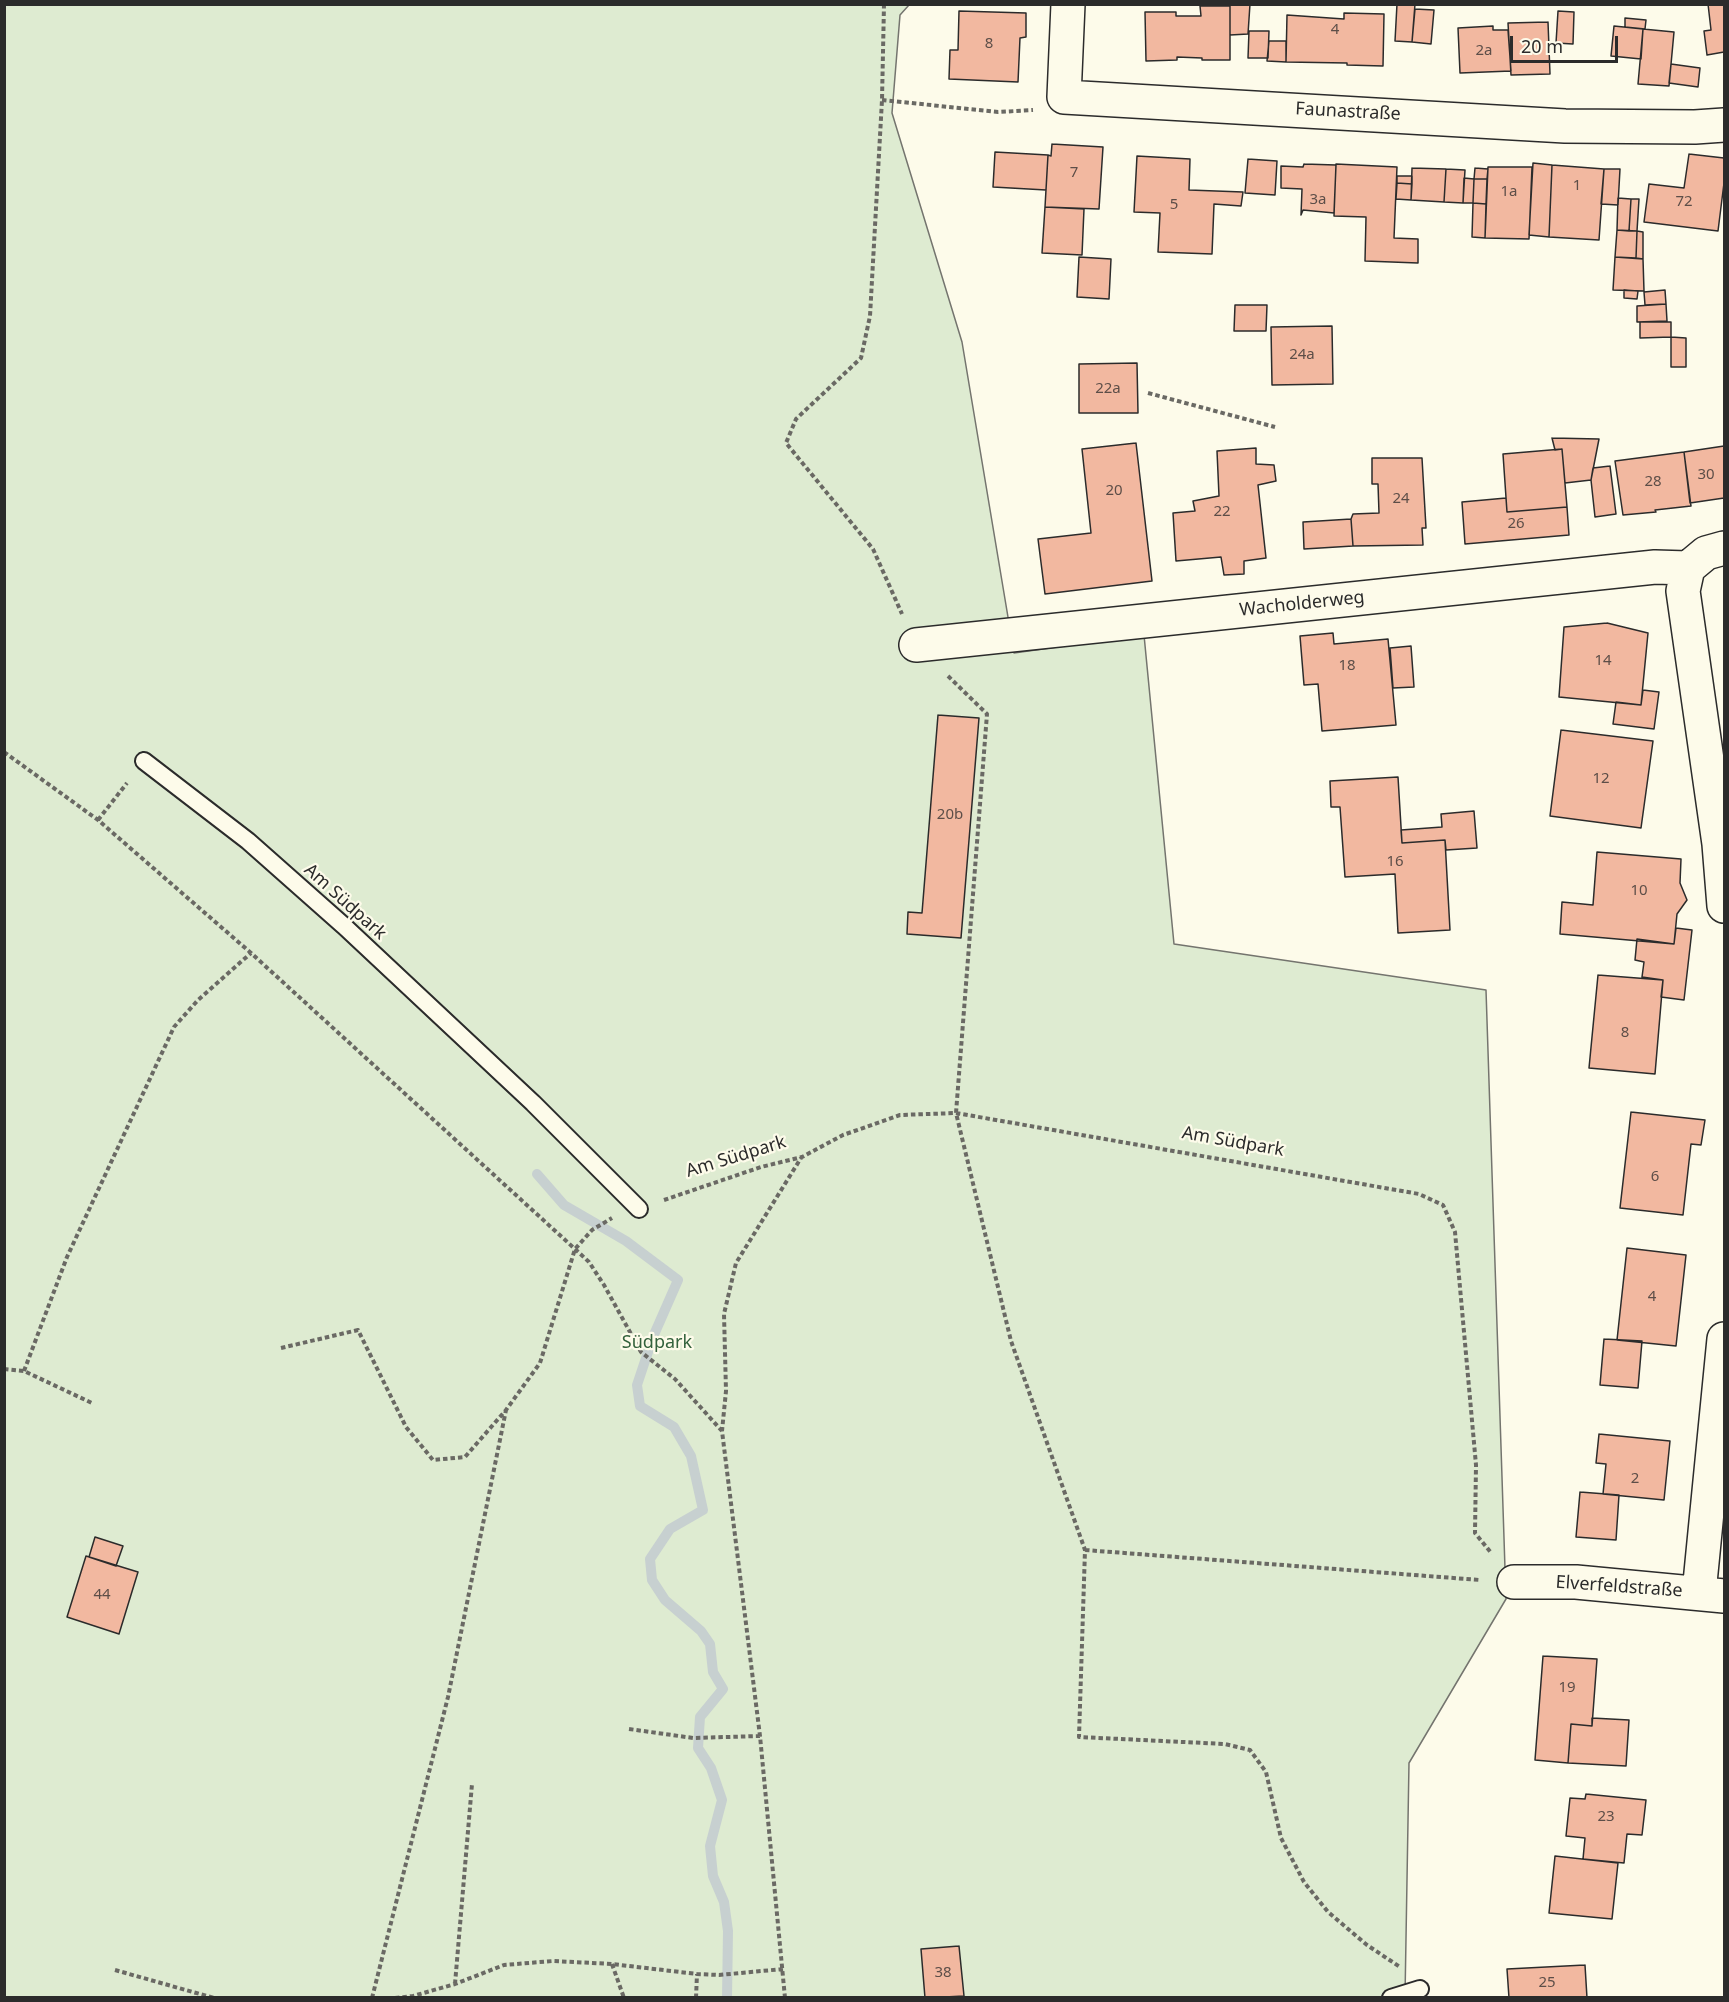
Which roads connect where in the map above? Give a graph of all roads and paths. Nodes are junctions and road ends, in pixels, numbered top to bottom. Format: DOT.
graph roads {
  1 [pos="884,4"];
  2 [pos="1068,4"];
  3 [pos="1064,97"];
  4 [pos="882,100"];
  5 [pos="1725,125"];
  6 [pos="1148,393"];
  7 [pos="1275,427"];
  8 [pos="1725,548"];
  9 [pos="1688,568"];
  10 [pos="916,645"];
  11 [pos="4,752"];
  12 [pos="144,761"];
  13 [pos="98,820"];
  14 [pos="1725,906"];
  15 [pos="251,953"];
  16 [pos="956,1113"];
  17 [pos="802,1157"];
  18 [pos="639,1209"];
  19 [pos="575,1249"];
  20 [pos="1725,1339"];
  21 [pos="281,1348"];
  22 [pos="4,1369"];
  23 [pos="24,1371"];
  24 [pos="94,1404"];
  25 [pos="506,1410"];
  26 [pos="722,1431"];
  27 [pos="1085,1550"];
  28 [pos="1514,1582"];
  29 [pos="1712,1595"];
  30 [pos="629,1729"];
  31 [pos="760,1736"];
  32 [pos="472,1784"];
  33 [pos="612,1964"];
  34 [pos="783,1969"];
  35 [pos="1403,1969"];
  36 [pos="115,1970"];
  37 [pos="697,1974"];
  38 [pos="455,1984"];
  39 [pos="1420,1989"];
  40 [pos="214,1998"];
  41 [pos="372,1998"];
  42 [pos="395,1998"];
  43 [pos="624,1998"];
  44 [pos="696,1998"];
  45 [pos="785,1998"];
  46 [pos="1391,1998"];
  1 -- 4 [label="path"];
  2 -- 3 [label="street"];
  3 -- 4 [label="path"];
  3 -- 5 [label="street, Faunastraße"];
  4 -- 10 [label="path"];
  6 -- 7 [label="path"];
  8 -- 9 [label="street"];
  9 -- 10 [label="street, Wacholderweg"];
  9 -- 14 [label="street"];
  10 -- 16 [label="path"];
  11 -- 13 [label="path"];
  12 -- 13 [label="path"];
  12 -- 18 [label="lane, Am Südpark"];
  13 -- 15 [label="path"];
  15 -- 19 [label="path"];
  15 -- 23 [label="path"];
  16 -- 17 [label="path, Am Südpark"];
  16 -- 27 [label="path"];
  16 -- 28 [label="path, Am Südpark"];
  17 -- 18 [label="path, Am Südpark"];
  17 -- 26 [label="path"];
  18 -- 19 [label="path, Am Südpark"];
  19 -- 25 [label="path"];
  19 -- 26 [label="path"];
  20 -- 29 [label="street"];
  21 -- 25 [label="path"];
  22 -- 23 [label="path"];
  23 -- 24 [label="path"];
  25 -- 41 [label="path"];
  26 -- 31 [label="path"];
  27 -- 28 [label="path"];
  27 -- 35 [label="path"];
  28 -- 29 [label="street, Elverfeldstraße"];
  30 -- 31 [label="path"];
  31 -- 34 [label="path"];
  32 -- 38 [label="path"];
  33 -- 37 [label="path"];
  33 -- 38 [label="path"];
  33 -- 43 [label="path"];
  34 -- 37 [label="path"];
  34 -- 45 [label="path"];
  36 -- 40 [label="path"];
  37 -- 44 [label="path"];
  38 -- 42 [label="path"];
  39 -- 46 [label="lane"];
}
